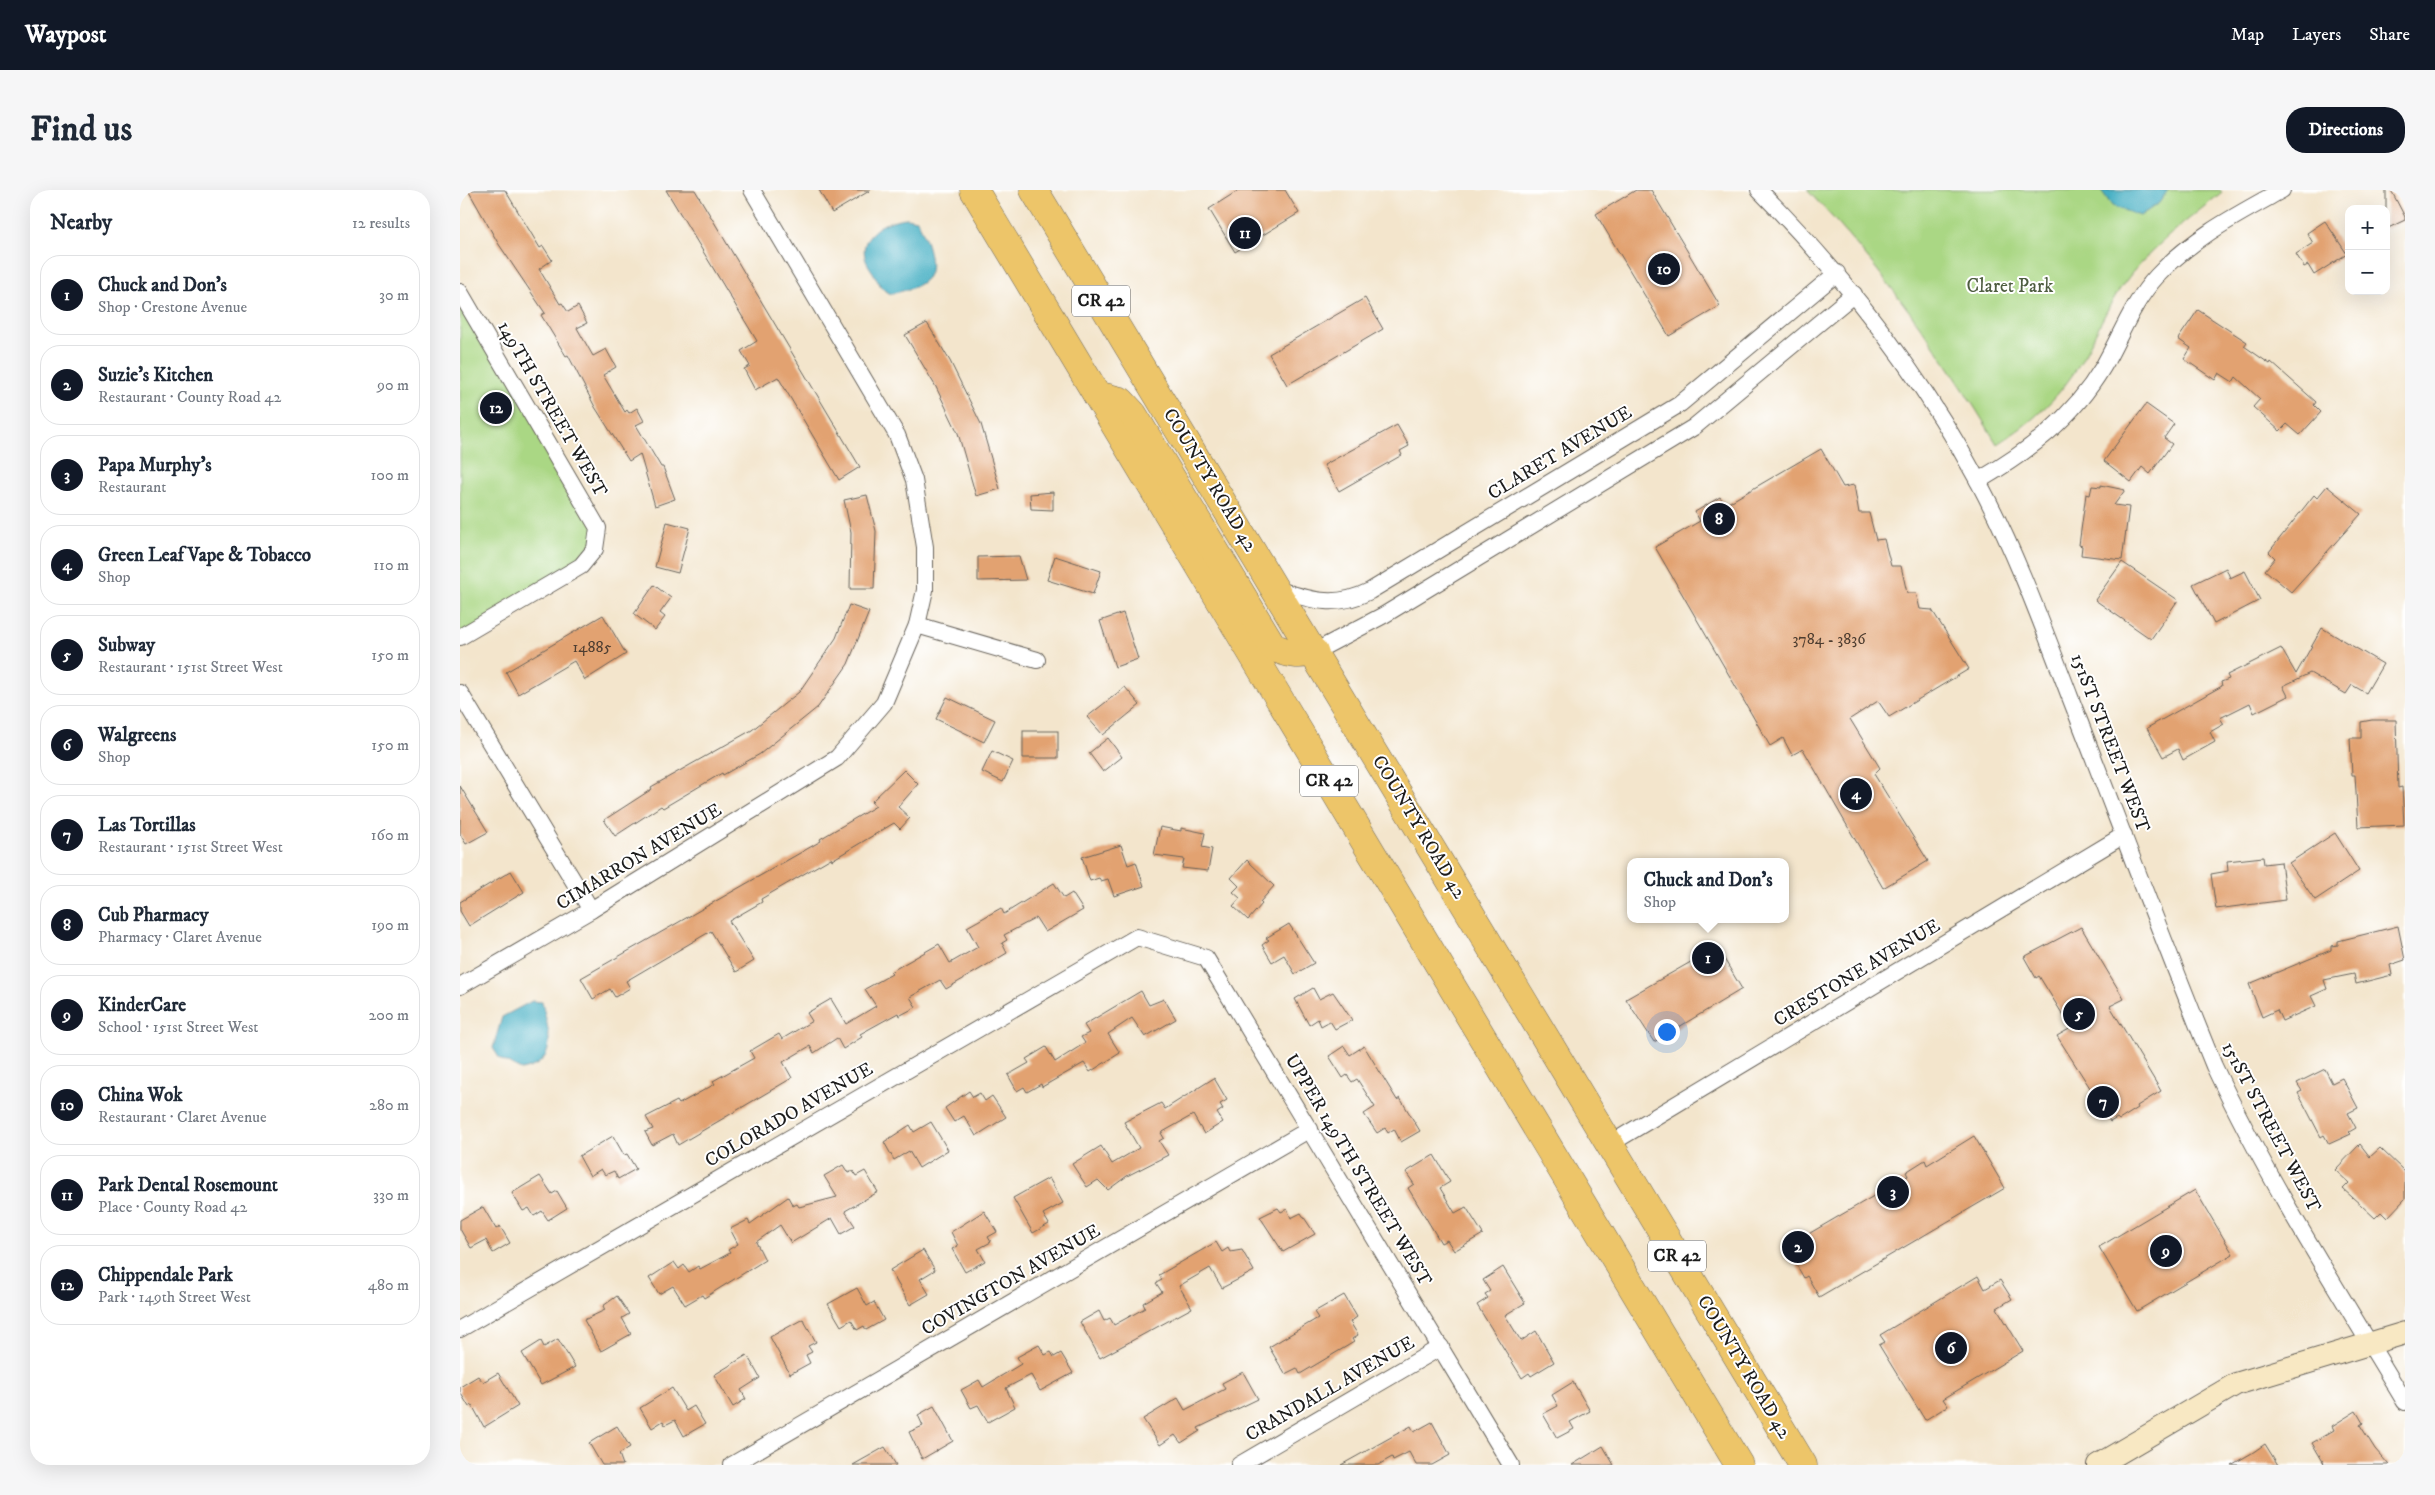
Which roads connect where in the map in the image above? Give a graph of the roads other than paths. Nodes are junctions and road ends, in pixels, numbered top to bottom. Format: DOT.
graph roads {
  1 [pos="752,190"];
  2 [pos="974,190"];
  3 [pos="1034,190"];
  4 [pos="1759,190"];
  5 [pos="2282,190"];
  6 [pos="1837,273"];
  7 [pos="460,292"];
  8 [pos="1854,294"];
  9 [pos="1097,394"];
  10 [pos="1978,481"];
  11 [pos="1276,589"];
  12 [pos="917,625"];
  13 [pos="460,637"];
  14 [pos="1314,652"];
  15 [pos="1037,660"];
  16 [pos="460,694"];
  17 [pos="2124,835"];
  18 [pos="591,910"];
  19 [pos="1137,937"];
  20 [pos="460,986"];
  21 [pos="1310,1129"];
  22 [pos="1610,1144"];
  23 [pos="460,1329"];
  24 [pos="2405,1333"];
  25 [pos="2370,1344"];
  26 [pos="1441,1347"];
  27 [pos="2405,1402"];
  28 [pos="732,1465"];
  29 [pos="1239,1465"];
  30 [pos="1511,1465"];
  31 [pos="1739,1465"];
  32 [pos="1803,1465"];
  33 [pos="2098,1465"];
  1 -- 12 [label="street"];
  2 -- 9 [label="highway, CR 42"];
  3 -- 11 [label="highway, COUNTY ROAD 42 / CR 42"];
  4 -- 6 [label="street, 151ST STREET WEST"];
  5 -- 10 [label="street"];
  6 -- 8 [label="street, 151ST STREET WEST"];
  6 -- 11 [label="street, CLARET AVENUE"];
  7 -- 13 [label="street, 149TH STREET WEST"];
  8 -- 10 [label="street, 151ST STREET WEST"];
  8 -- 14 [label="street"];
  9 -- 14 [label="highway"];
  9 -- 31 [label="highway, CR 42"];
  10 -- 17 [label="street, 151ST STREET WEST"];
  11 -- 14 [label="highway, COUNTY ROAD 42 / CR 42"];
  12 -- 15 [label="street"];
  12 -- 18 [label="street, CIMARRON AVENUE"];
  14 -- 22 [label="highway, COUNTY ROAD 42 / CR 42"];
  16 -- 18 [label="street"];
  17 -- 22 [label="street, CRESTONE AVENUE"];
  17 -- 25 [label="street, 151ST STREET WEST"];
  18 -- 20 [label="street, CIMARRON AVENUE"];
  19 -- 21 [label="street, UPPER 149TH STREET WEST"];
  19 -- 23 [label="street, COLORADO AVENUE"];
  21 -- 26 [label="street, UPPER 149TH STREET WEST"];
  21 -- 28 [label="street, COVINGTON AVENUE"];
  22 -- 32 [label="highway, COUNTY ROAD 42 / CR 42"];
  24 -- 25 [label="street"];
  25 -- 27 [label="street, 151ST STREET WEST"];
  25 -- 33 [label="street"];
  26 -- 29 [label="street, CRANDALL AVENUE"];
  26 -- 30 [label="street, UPPER 149TH STREET WEST"];
}
